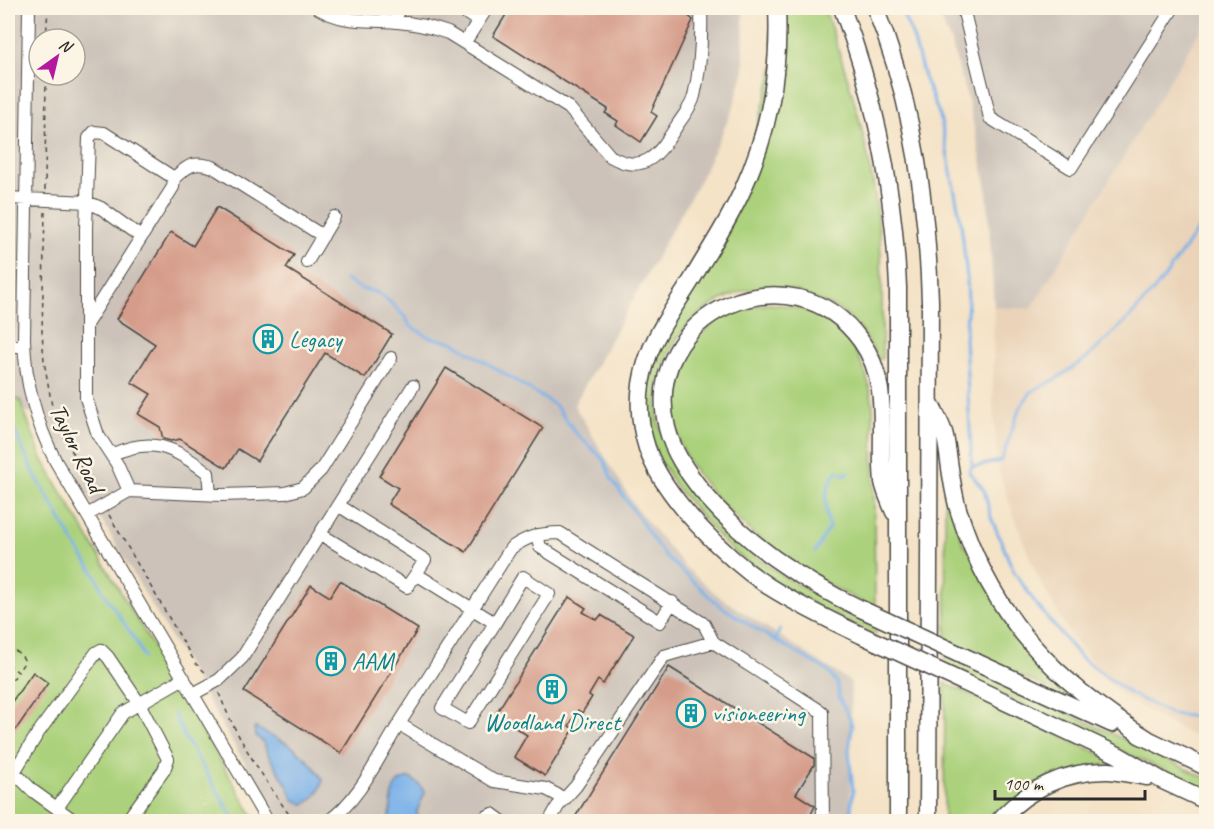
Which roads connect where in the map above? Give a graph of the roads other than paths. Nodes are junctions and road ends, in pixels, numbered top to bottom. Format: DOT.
graph roads {
  1 [pos="29,8"];
  2 [pos="318,8"];
  3 [pos="398,8"];
  4 [pos="461,8"];
  5 [pos="487,8"];
  6 [pos="701,8"];
  7 [pos="777,8"];
  8 [pos="842,8"];
  9 [pos="876,8"];
  10 [pos="963,8"];
  11 [pos="1173,8"];
  12 [pos="478,21"];
  13 [pos="396,22"];
  14 [pos="465,42"];
  15 [pos="174,178"];
  16 [pos="8,198"];
  17 [pos="25,200"];
  18 [pos="87,202"];
  19 [pos="334,217"];
  20 [pos="323,236"];
  21 [pos="141,237"];
  22 [pos="307,262"];
  23 [pos="87,323"];
  24 [pos="8,346"];
  25 [pos="24,346"];
  26 [pos="391,358"];
  27 [pos="413,386"];
  28 [pos="930,403"];
  29 [pos="111,454"];
  30 [pos="129,490"];
  31 [pos="210,494"];
  32 [pos="338,505"];
  33 [pos="87,515"];
  34 [pos="898,523"];
  35 [pos="320,534"];
  36 [pos="537,535"];
  37 [pos="416,574"];
  38 [pos="672,602"];
  39 [pos="472,609"];
  40 [pos="495,623"];
  41 [pos="713,642"];
  42 [pos="184,678"];
  43 [pos="193,694"];
  44 [pos="139,703"];
  45 [pos="399,724"];
  46 [pos="1148,739"];
  47 [pos="1206,767"];
  48 [pos="1164,781"];
  49 [pos="565,799"];
  50 [pos="1206,801"];
  51 [pos="57,808"];
  52 [pos="76,822"];
  53 [pos="126,822"];
  54 [pos="268,822"];
  55 [pos="327,822"];
  56 [pos="484,822"];
  57 [pos="503,822"];
  58 [pos="549,822"];
  59 [pos="823,822"];
  60 [pos="898,822"];
  61 [pos="928,822"];
  62 [pos="998,822"];
  1 -- 17 [label="street, Taylor Road"];
  2 -- 13 [label="street"];
  3 -- 13 [label="street"];
  4 -- 12 [label="street"];
  5 -- 12 [label="street"];
  6 -- 14 [label="street"];
  7 -- 48 [label="highway, bridge"];
  8 -- 34 [label="highway"];
  9 -- 28 [label="highway"];
  10 -- 11 [label="street"];
  12 -- 14 [label="street"];
  13 -- 14 [label="street"];
  15 -- 18 [label="street"];
  15 -- 20 [label="street"];
  15 -- 21 [label="street"];
  16 -- 17 [label="street"];
  17 -- 18 [label="street"];
  17 -- 25 [label="street, Taylor Road"];
  18 -- 21 [label="street"];
  18 -- 23 [label="street"];
  19 -- 20 [label="street"];
  20 -- 22 [label="street"];
  21 -- 23 [label="street"];
  23 -- 29 [label="street"];
  24 -- 25 [label="street"];
  25 -- 33 [label="street, Taylor Road"];
  26 -- 31 [label="street"];
  27 -- 32 [label="street"];
  28 -- 46 [label="highway"];
  28 -- 61 [label="highway"];
  29 -- 30 [label="street"];
  29 -- 31 [label="street"];
  30 -- 31 [label="street"];
  30 -- 33 [label="street"];
  32 -- 35 [label="street"];
  32 -- 37 [label="street"];
  33 -- 42 [label="street, Taylor Road"];
  34 -- 46 [label="highway, bridge"];
  34 -- 60 [label="highway"];
  35 -- 37 [label="street"];
  35 -- 43 [label="street"];
  36 -- 38 [label="street"];
  36 -- 38 [label="street"];
  36 -- 39 [label="street"];
  37 -- 39 [label="street"];
  38 -- 41 [label="street"];
  39 -- 40 [label="street"];
  39 -- 45 [label="street"];
  40 -- 40 [label="street"];
  41 -- 49 [label="street"];
  41 -- 59 [label="street"];
  42 -- 43 [label="street, Taylor Road"];
  42 -- 44 [label="street"];
  43 -- 54 [label="street, Taylor Road"];
  44 -- 51 [label="street"];
  44 -- 51 [label="street"];
  44 -- 53 [label="street"];
  45 -- 49 [label="street"];
  45 -- 55 [label="street"];
  46 -- 47 [label="highway"];
  48 -- 50 [label="highway"];
  48 -- 62 [label="highway"];
  49 -- 58 [label="street"];
  51 -- 52 [label="street"];
  56 -- 57 [label="street"];
}
